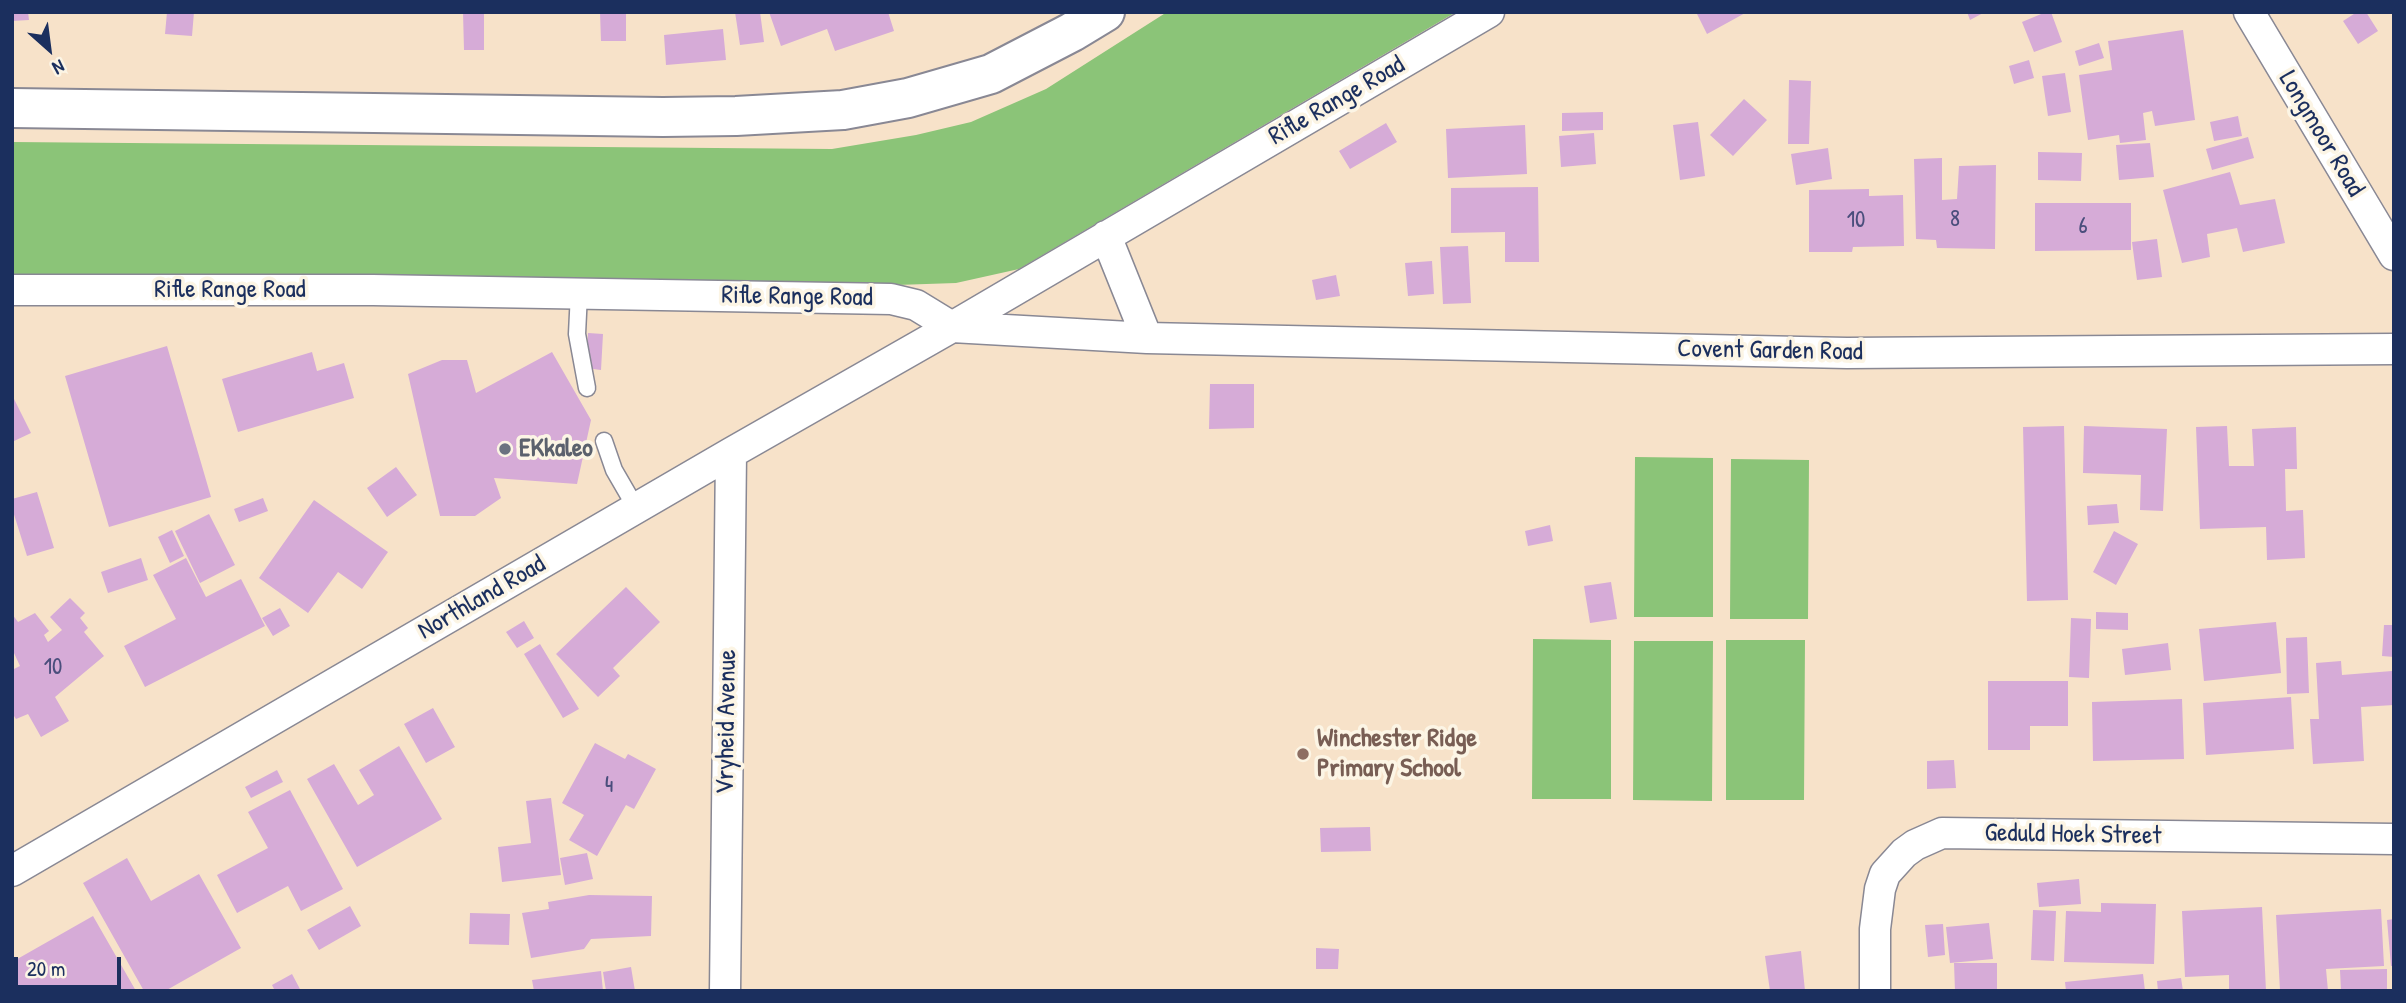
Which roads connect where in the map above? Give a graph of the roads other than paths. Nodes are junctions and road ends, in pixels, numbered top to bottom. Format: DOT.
graph roads {
  1 [pos="1105,12"];
  2 [pos="1489,12"];
  3 [pos="2249,12"];
  4 [pos="12,108"];
  5 [pos="1106,236"];
  6 [pos="2394,255"];
  7 [pos="12,290"];
  8 [pos="579,293"];
  9 [pos="952,327"];
  10 [pos="1147,338"];
  11 [pos="2394,349"];
  12 [pos="587,388"];
  13 [pos="604,441"];
  14 [pos="730,453"];
  15 [pos="636,508"];
  16 [pos="2394,839"];
  17 [pos="12,871"];
  18 [pos="725,991"];
  19 [pos="1875,991"];
  1 -- 4 [label="main road"];
  2 -- 5 [label="street, Rifle Range Road"];
  3 -- 6 [label="street, Longmoor Road"];
  5 -- 9 [label="street, Rifle Range Road"];
  5 -- 10 [label="street"];
  7 -- 8 [label="street, Rifle Range Road"];
  8 -- 9 [label="street, Rifle Range Road"];
  8 -- 12 [label="lane"];
  9 -- 10 [label="street, Covent Garden Road"];
  9 -- 14 [label="street, Northland Road"];
  10 -- 11 [label="street, Covent Garden Road"];
  13 -- 15 [label="lane"];
  14 -- 15 [label="street, Northland Road"];
  14 -- 18 [label="street, Vryheid Avenue"];
  15 -- 17 [label="street, Northland Road"];
  16 -- 19 [label="street, Geduld Hoek Street"];
}
